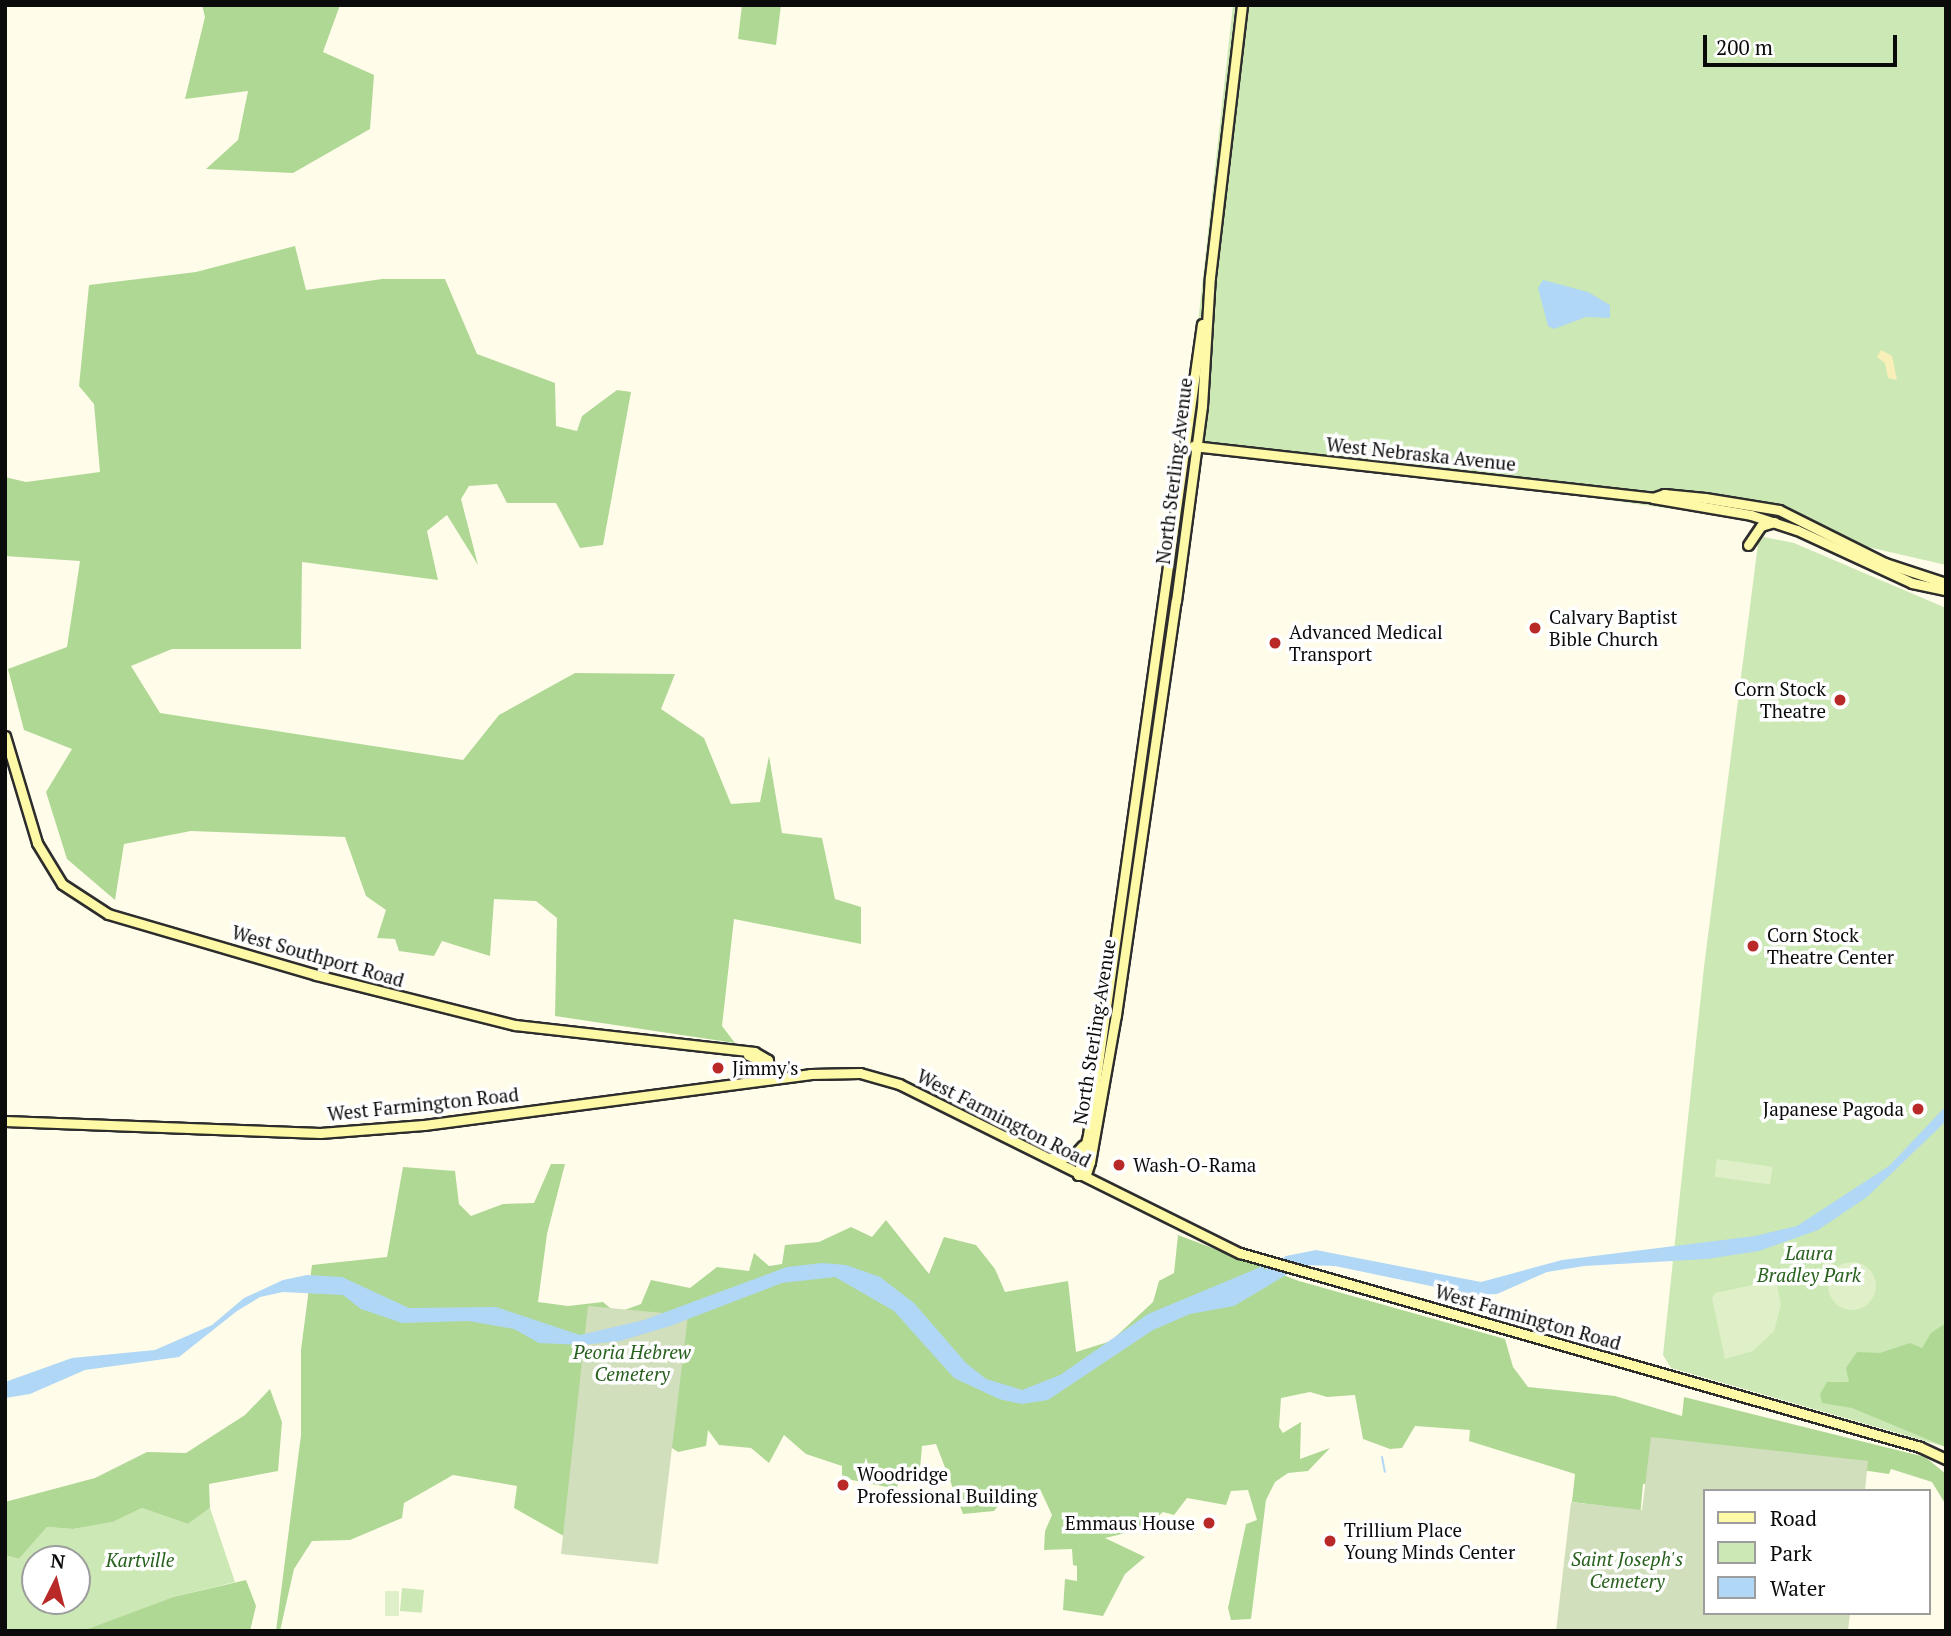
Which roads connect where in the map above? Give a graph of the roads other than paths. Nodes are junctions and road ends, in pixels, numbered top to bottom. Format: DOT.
graph roads {
  1 [pos="1242,5"];
  2 [pos="1210,277"];
  3 [pos="1185,445"];
  4 [pos="1197,447"];
  5 [pos="1653,498"];
  6 [pos="1776,522"];
  7 [pos="1748,545"];
  8 [pos="1946,583"];
  9 [pos="1946,590"];
  10 [pos="5,736"];
  11 [pos="769,1079"];
  12 [pos="1093,1099"];
  13 [pos="5,1121"];
  14 [pos="1029,1151"];
  15 [pos="1078,1175"];
  16 [pos="1946,1459"];
  1 -- 2 [label="main road, North Sterling Avenue"];
  2 -- 3 [label="main road, North Sterling Avenue"];
  2 -- 4 [label="main road, North Sterling Avenue"];
  3 -- 4 [label="main road, West Nebraska Avenue"];
  3 -- 12 [label="main road, North Sterling Avenue"];
  4 -- 5 [label="main road, West Nebraska Avenue"];
  4 -- 15 [label="main road, North Sterling Avenue"];
  5 -- 6 [label="main road, West Nebraska Avenue"];
  5 -- 8 [label="main road, West Nebraska Avenue"];
  6 -- 7 [label="main road"];
  6 -- 9 [label="main road, West Nebraska Avenue"];
  10 -- 11 [label="main road, West Southport Road"];
  11 -- 13 [label="main road, West Farmington Road"];
  11 -- 14 [label="main road, West Farmington Road"];
  12 -- 14 [label="main road"];
  12 -- 15 [label="main road, North Sterling Avenue"];
  14 -- 15 [label="main road, West Farmington Road"];
  15 -- 16 [label="main road, West Farmington Road"];
}
